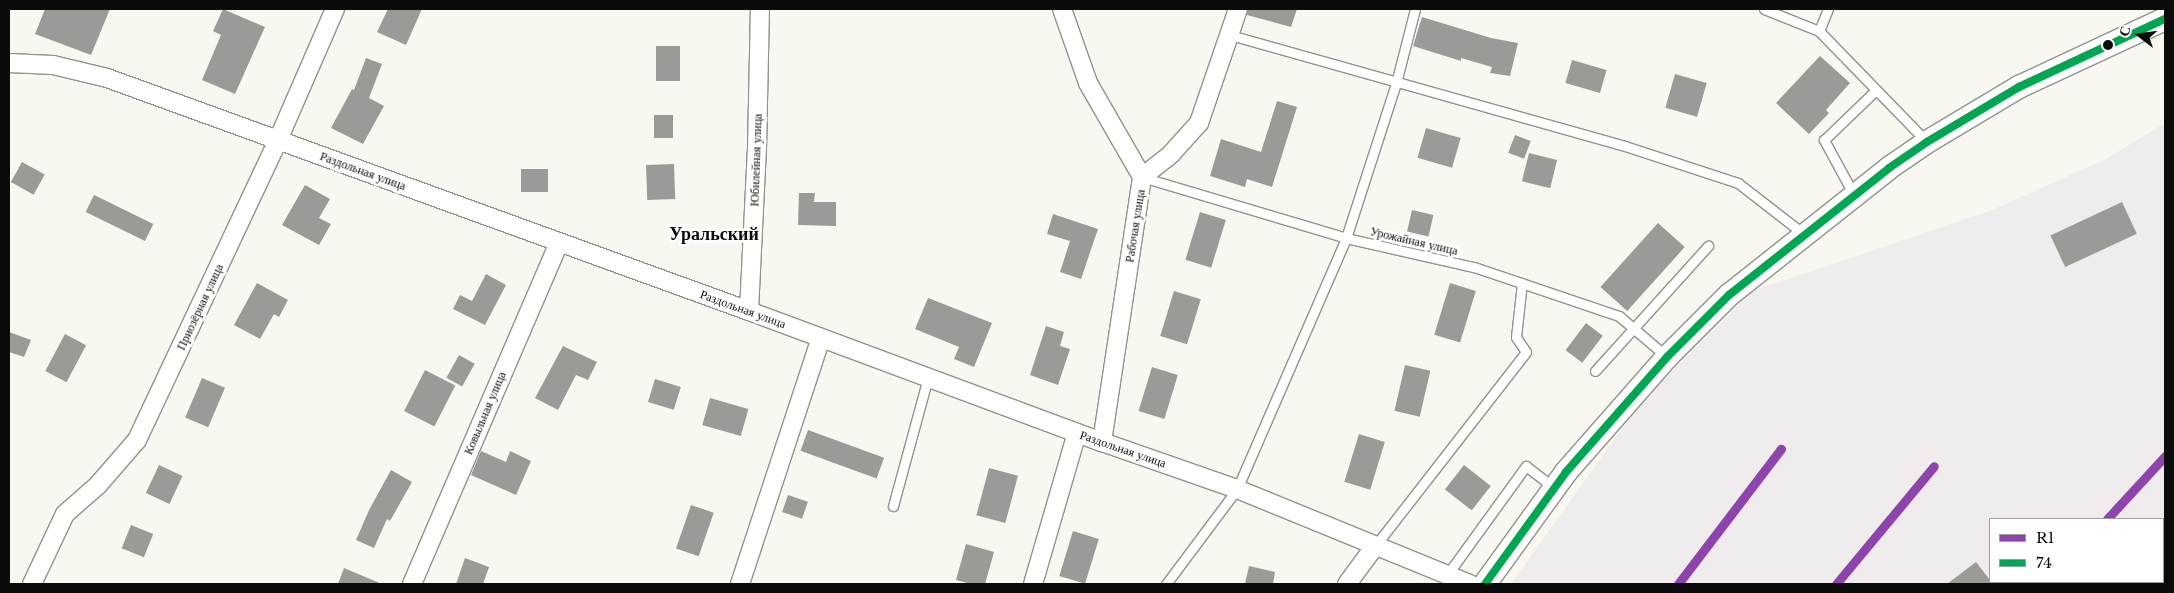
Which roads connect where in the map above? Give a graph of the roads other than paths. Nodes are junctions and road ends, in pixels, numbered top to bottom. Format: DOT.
graph roads {
  1 [pos="334,9"];
  2 [pos="760,9"];
  3 [pos="1062,9"];
  4 [pos="1238,9"];
  5 [pos="1415,9"];
  6 [pos="1764,9"];
  7 [pos="1828,9"];
  8 [pos="2165,19"];
  9 [pos="1820,31"];
  10 [pos="1230,35"];
  11 [pos="9,63"];
  12 [pos="1396,83"];
  13 [pos="1876,90"];
  14 [pos="278,140"];
  15 [pos="1927,142"];
  16 [pos="1142,178"];
  17 [pos="1856,197"];
  18 [pos="1804,235"];
  19 [pos="1346,238"];
  20 [pos="559,242"];
  21 [pos="1708,246"];
  22 [pos="1522,283"];
  23 [pos="749,311"];
  24 [pos="1634,328"];
  25 [pos="821,338"];
  26 [pos="1667,357"];
  27 [pos="1595,371"];
  28 [pos="928,377"];
  29 [pos="1078,433"];
  30 [pos="1102,442"];
  31 [pos="1554,488"];
  32 [pos="1237,489"];
  33 [pos="893,506"];
  34 [pos="1375,546"];
  35 [pos="1447,575"];
  36 [pos="32,584"];
  37 [pos="412,584"];
  38 [pos="740,584"];
  39 [pos="1033,584"];
  40 [pos="1166,584"];
  41 [pos="1346,584"];
  42 [pos="1470,584"];
  43 [pos="1485,584"];
  1 -- 14 [label="street, Приозёрная улица"];
  2 -- 23 [label="street, Юбилейная улица"];
  3 -- 16 [label="street"];
  4 -- 10 [label="street, Рабочая улица"];
  5 -- 12 [label="lane"];
  6 -- 9 [label="lane"];
  7 -- 9 [label="lane"];
  8 -- 15 [label="street"];
  9 -- 13 [label="lane"];
  10 -- 12 [label="lane"];
  10 -- 16 [label="street, Рабочая улица"];
  11 -- 14 [label="street, Раздольная улица"];
  12 -- 18 [label="lane"];
  12 -- 19 [label="lane"];
  13 -- 15 [label="lane"];
  13 -- 17 [label="lane"];
  14 -- 20 [label="street, Раздольная улица"];
  14 -- 36 [label="street, Приозёрная улица"];
  15 -- 17 [label="street"];
  16 -- 19 [label="lane, Урожайная улица"];
  16 -- 30 [label="street, Рабочая улица"];
  17 -- 18 [label="street"];
  18 -- 26 [label="street"];
  19 -- 22 [label="lane, Урожайная улица"];
  19 -- 32 [label="lane"];
  20 -- 23 [label="street, Раздольная улица"];
  20 -- 37 [label="street, Ковыльная улица"];
  21 -- 24 [label="lane"];
  22 -- 24 [label="lane, Урожайная улица"];
  22 -- 34 [label="lane"];
  23 -- 25 [label="street, Раздольная улица"];
  24 -- 26 [label="lane, Урожайная улица"];
  24 -- 27 [label="lane"];
  25 -- 28 [label="street, Раздольная улица"];
  25 -- 38 [label="street"];
  26 -- 31 [label="street"];
  28 -- 29 [label="street, Раздольная улица"];
  28 -- 33 [label="lane"];
  29 -- 30 [label="street, Раздольная улица"];
  29 -- 39 [label="street"];
  30 -- 32 [label="street, Раздольная улица"];
  31 -- 35 [label="lane"];
  31 -- 43 [label="street"];
  32 -- 34 [label="street, Раздольная улица"];
  32 -- 40 [label="lane"];
  34 -- 35 [label="street, Раздольная улица"];
  34 -- 41 [label="street"];
  35 -- 42 [label="street, Раздольная улица"];
}
